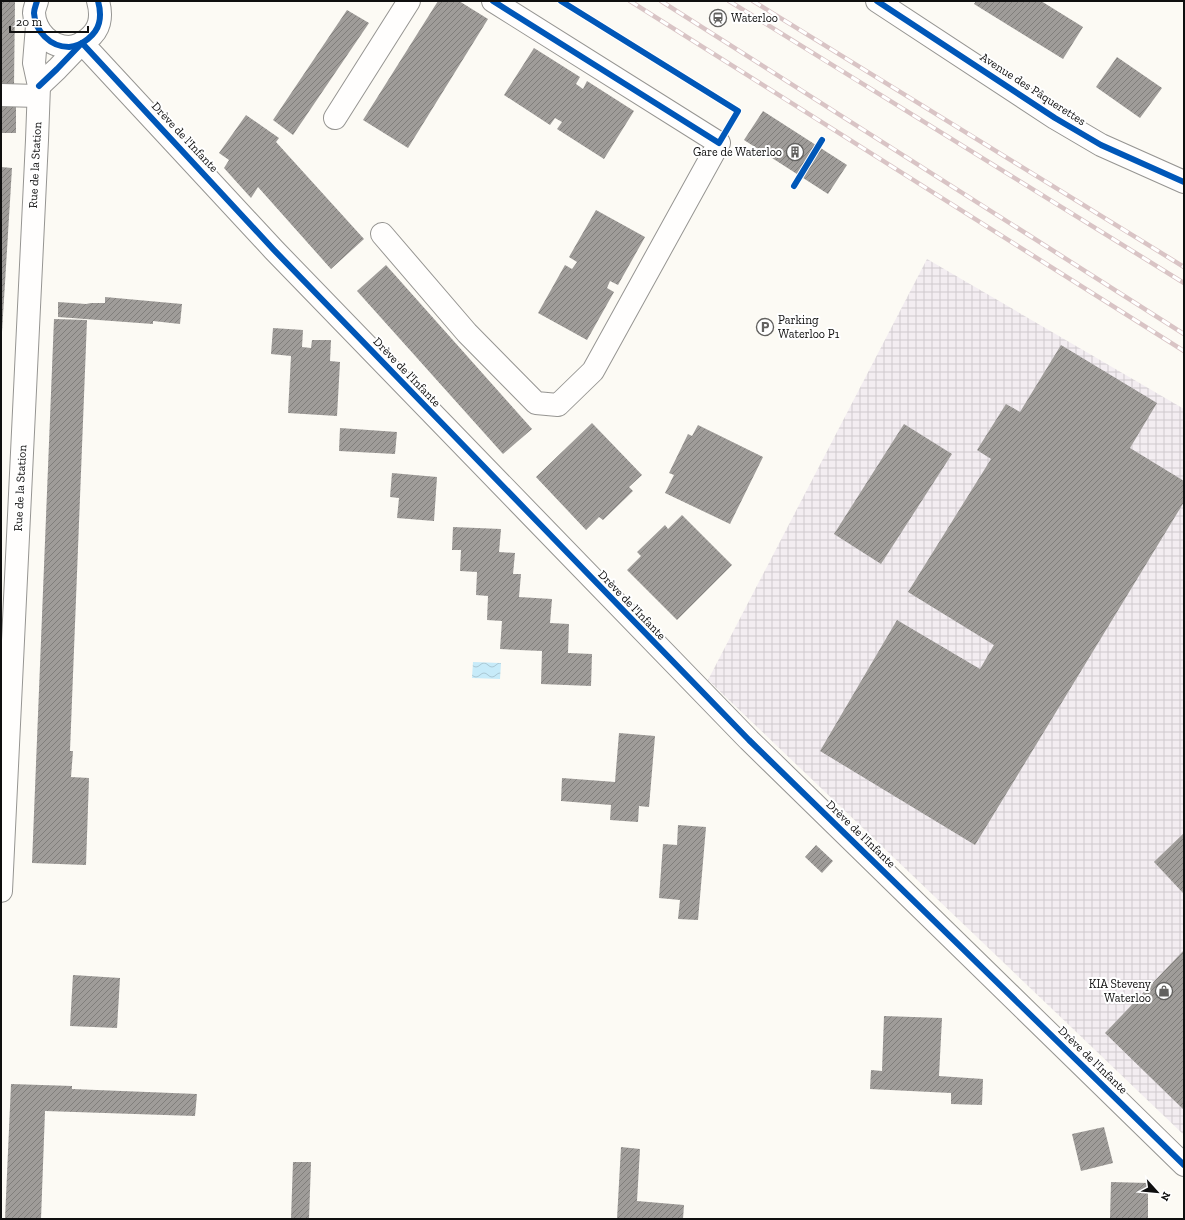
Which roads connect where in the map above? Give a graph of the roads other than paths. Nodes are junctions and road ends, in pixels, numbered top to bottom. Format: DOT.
graph roads {
  1 [pos="37,1"];
  2 [pos="98,1"];
  3 [pos="409,1"];
  4 [pos="493,1"];
  5 [pos="877,1"];
  6 [pos="37,26"];
  7 [pos="82,43"];
  8 [pos="38,91"];
  9 [pos="1,95"];
  10 [pos="335,118"];
  11 [pos="1184,181"];
  12 [pos="382,234"];
  13 [pos="1,891"];
  14 [pos="1184,1165"];
  1 -- 6 [label="street, Rue de la Station"];
  2 -- 7 [label="street"];
  3 -- 10 [label="street"];
  4 -- 12 [label="street"];
  5 -- 11 [label="street, Avenue des Pâquerettes"];
  6 -- 7 [label="street"];
  6 -- 8 [label="street, Rue de la Station"];
  7 -- 8 [label="street"];
  7 -- 14 [label="street, Drève de l'Infante"];
  8 -- 9 [label="street"];
  8 -- 13 [label="street, Rue de la Station"];
}
